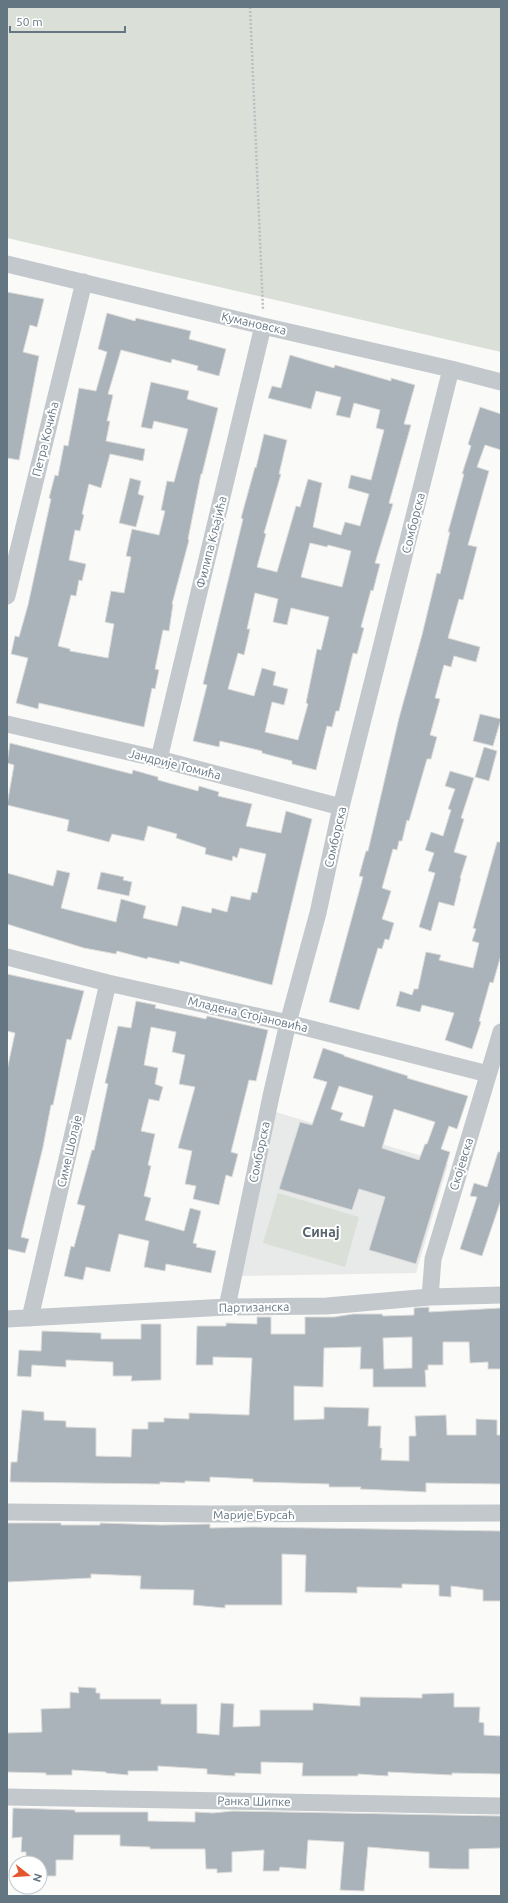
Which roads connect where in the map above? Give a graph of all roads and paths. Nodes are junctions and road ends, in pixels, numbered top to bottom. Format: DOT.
graph roads {
  1 [pos="250,7"];
  2 [pos="7,264"];
  3 [pos="84,282"];
  4 [pos="263,326"];
  5 [pos="451,368"];
  6 [pos="501,382"];
  7 [pos="7,596"];
  8 [pos="7,724"];
  9 [pos="159,759"];
  10 [pos="341,807"];
  11 [pos="7,957"];
  12 [pos="108,983"];
  13 [pos="288,1023"];
  14 [pos="501,1032"];
  15 [pos="488,1074"];
  16 [pos="501,1295"];
  17 [pos="430,1297"];
  18 [pos="227,1307"];
  19 [pos="30,1318"];
  20 [pos="7,1319"];
  21 [pos="7,1512"];
  22 [pos="501,1513"];
  23 [pos="7,1797"];
  24 [pos="501,1806"];
  1 -- 4 [label="path"];
  2 -- 3 [label="street, Кумановска"];
  3 -- 4 [label="street, Кумановска"];
  3 -- 7 [label="street, Петра Кочића"];
  4 -- 5 [label="street, Кумановска"];
  4 -- 9 [label="street, Филипа Кљајића"];
  5 -- 6 [label="street, Кумановска"];
  5 -- 10 [label="street, Сомборска"];
  8 -- 9 [label="street, Јандрије Томића"];
  9 -- 10 [label="street, Јандрије Томића"];
  10 -- 13 [label="street, Сомборска"];
  11 -- 12 [label="street, Младена Стојановића"];
  12 -- 13 [label="street, Младена Стојановића"];
  12 -- 19 [label="street, Симе Шолаје"];
  13 -- 15 [label="street, Младена Стојановића"];
  13 -- 18 [label="street, Сомборска"];
  14 -- 15 [label="street, Скојевска"];
  15 -- 17 [label="street, Скојевска"];
  16 -- 17 [label="street, Партизанска"];
  17 -- 18 [label="street, Партизанска"];
  18 -- 19 [label="street, Партизанска"];
  19 -- 20 [label="street, Партизанска"];
  21 -- 22 [label="street, Марије Бурсаћ"];
  23 -- 24 [label="street, Ранка Шипке"];
}
